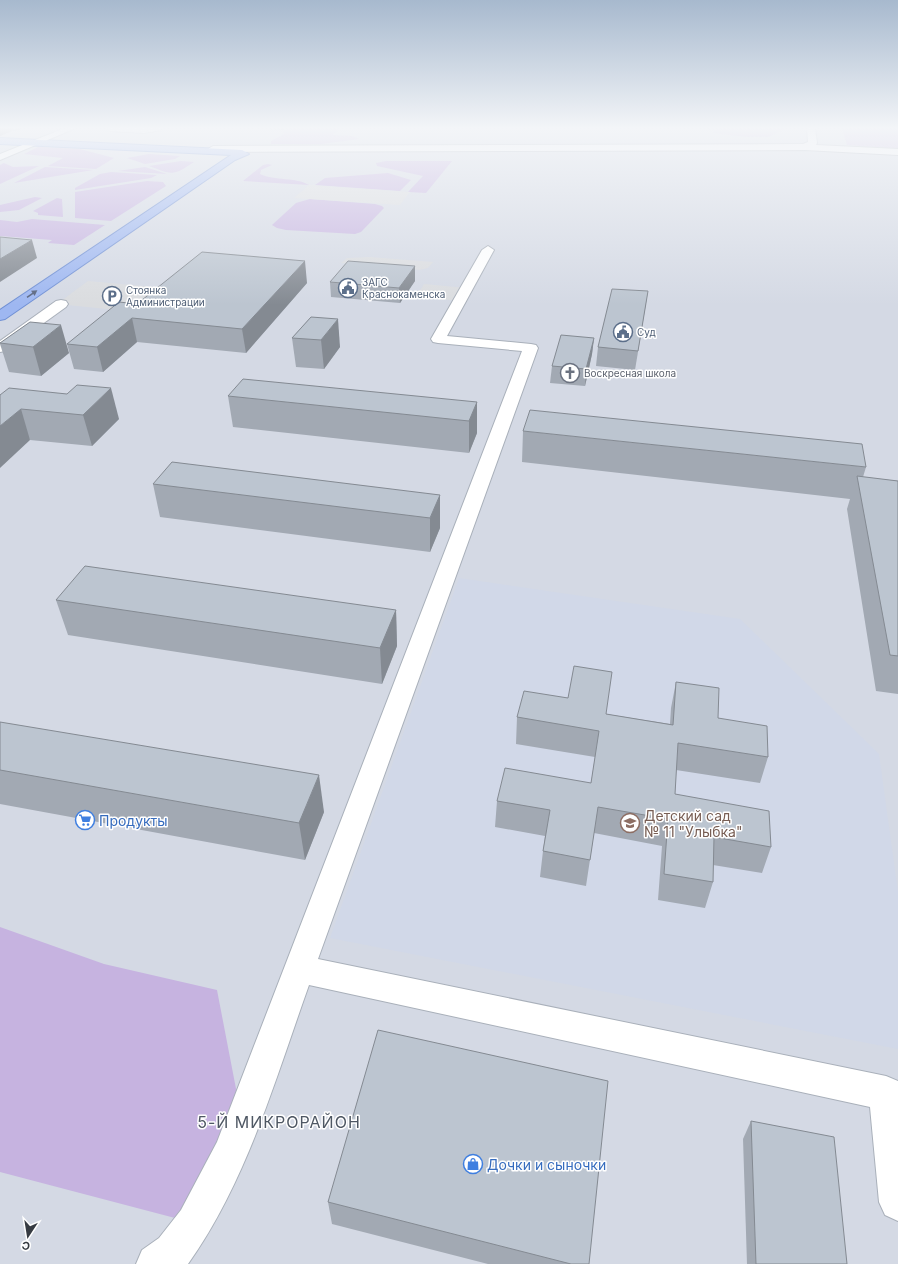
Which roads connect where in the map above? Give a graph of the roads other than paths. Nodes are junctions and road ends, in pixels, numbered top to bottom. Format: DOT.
graph roads {
  1 [pos="180,187"];
  2 [pos="185,187"];
  3 [pos="488,250"];
  4 [pos="6,298"];
  5 [pos="61,304"];
  6 [pos="0,316"];
  7 [pos="0,348"];
  8 [pos="298,969"];
  9 [pos="898,1202"];
  10 [pos="156,1264"];
  1 -- 4 [label="main road"];
  6 -- 2 [label="main road, one-way"];
  3 -- 8 [label="street"];
  5 -- 7 [label="street"];
  8 -- 9 [label="street"];
  8 -- 10 [label="street"];
}
